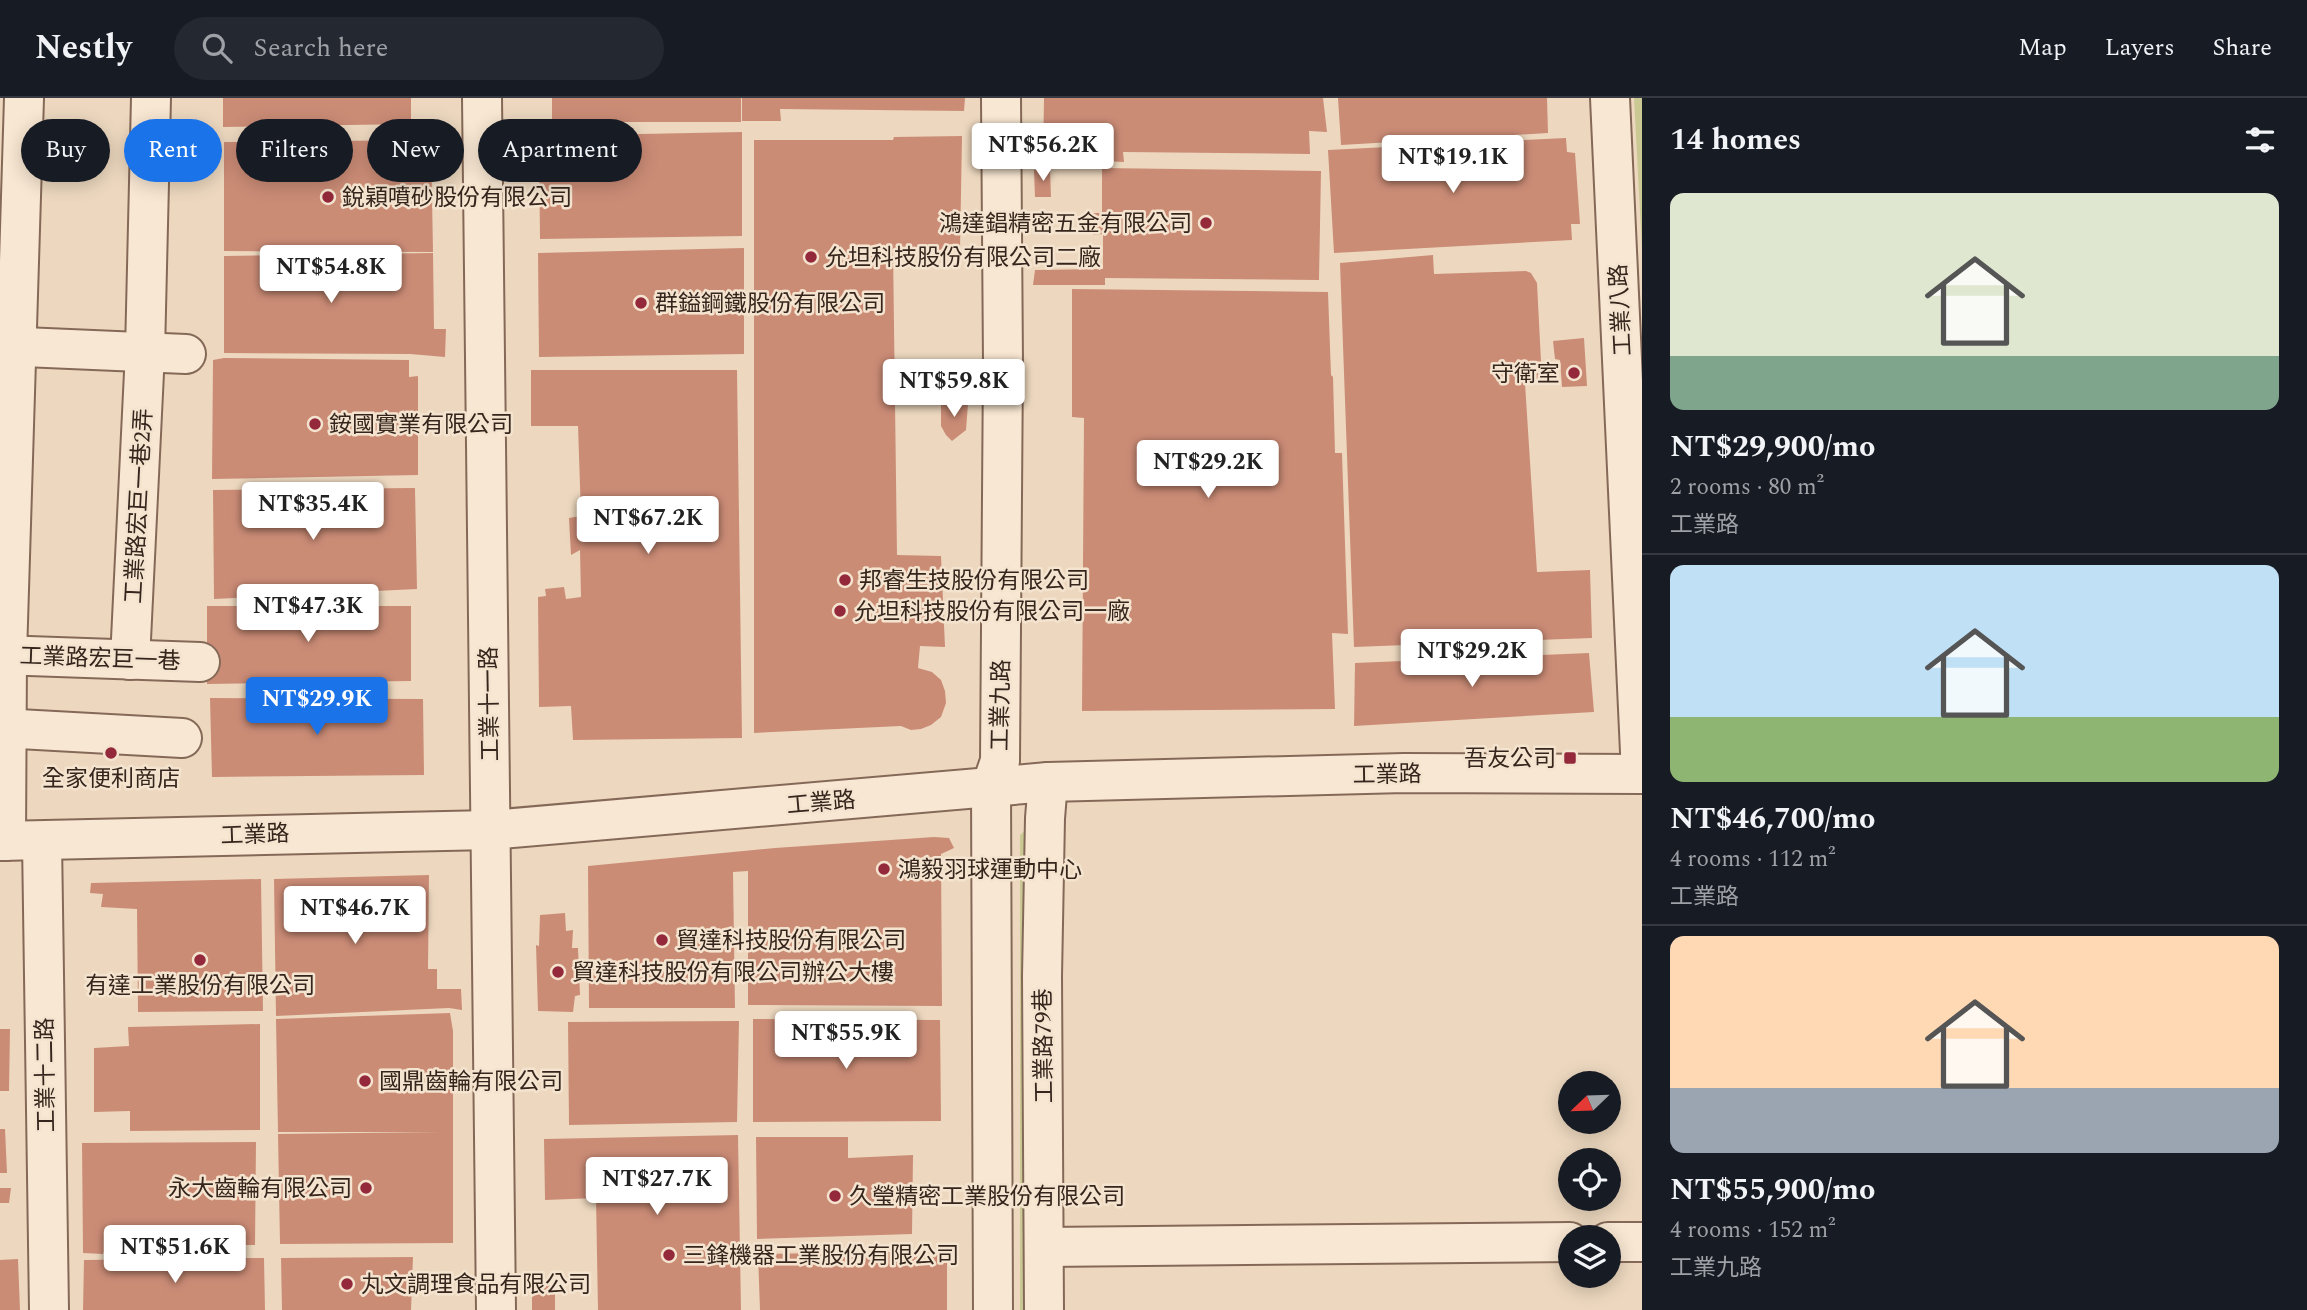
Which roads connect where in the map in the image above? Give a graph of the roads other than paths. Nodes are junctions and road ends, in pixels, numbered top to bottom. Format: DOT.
graph roads {
  1 [pos="23,98"];
  2 [pos="151,98"];
  3 [pos="482,98"];
  4 [pos="1001,98"];
  5 [pos="1610,98"];
  6 [pos="9,346"];
  7 [pos="145,352"];
  8 [pos="186,354"];
  9 [pos="4,655"];
  10 [pos="130,660"];
  11 [pos="200,662"];
  12 [pos="3,728"];
  13 [pos="182,738"];
  14 [pos="1641,774"];
  15 [pos="1048,782"];
  16 [pos="991,787"];
  17 [pos="491,830"];
  18 [pos="16,841"];
  19 [pos="1558,1242"];
  20 [pos="1621,1242"];
  21 [pos="1642,1242"];
  22 [pos="1044,1247"];
  23 [pos="49,1310"];
  24 [pos="496,1310"];
  25 [pos="993,1310"];
  26 [pos="1044,1310"];
  1 -- 6 [label="street, 工業十二路"];
  2 -- 7 [label="street, 工業路宏巨一巷2弄"];
  3 -- 17 [label="street, 工業十一路"];
  4 -- 16 [label="street, 工業九路"];
  5 -- 14 [label="street, 工業八路"];
  6 -- 7 [label="street"];
  6 -- 9 [label="street, 工業十二路"];
  7 -- 8 [label="street"];
  7 -- 10 [label="street, 工業路宏巨一巷2弄"];
  9 -- 10 [label="street, 工業路宏巨一巷"];
  9 -- 12 [label="street, 工業十二路"];
  10 -- 11 [label="street, 工業路宏巨一巷"];
  12 -- 13 [label="street"];
  12 -- 18 [label="street, 工業十二路"];
  14 -- 15 [label="street, 工業路"];
  15 -- 16 [label="street, 工業路"];
  15 -- 22 [label="street, 工業路79巷"];
  16 -- 17 [label="street, 工業路"];
  16 -- 25 [label="street, 工業九路"];
  17 -- 18 [label="street, 工業路"];
  17 -- 24 [label="street, 工業十一路"];
  18 -- 23 [label="street, 工業十二路"];
  19 -- 22 [label="street"];
  20 -- 21 [label="street"];
  22 -- 26 [label="street, 工業路79巷"];
}
